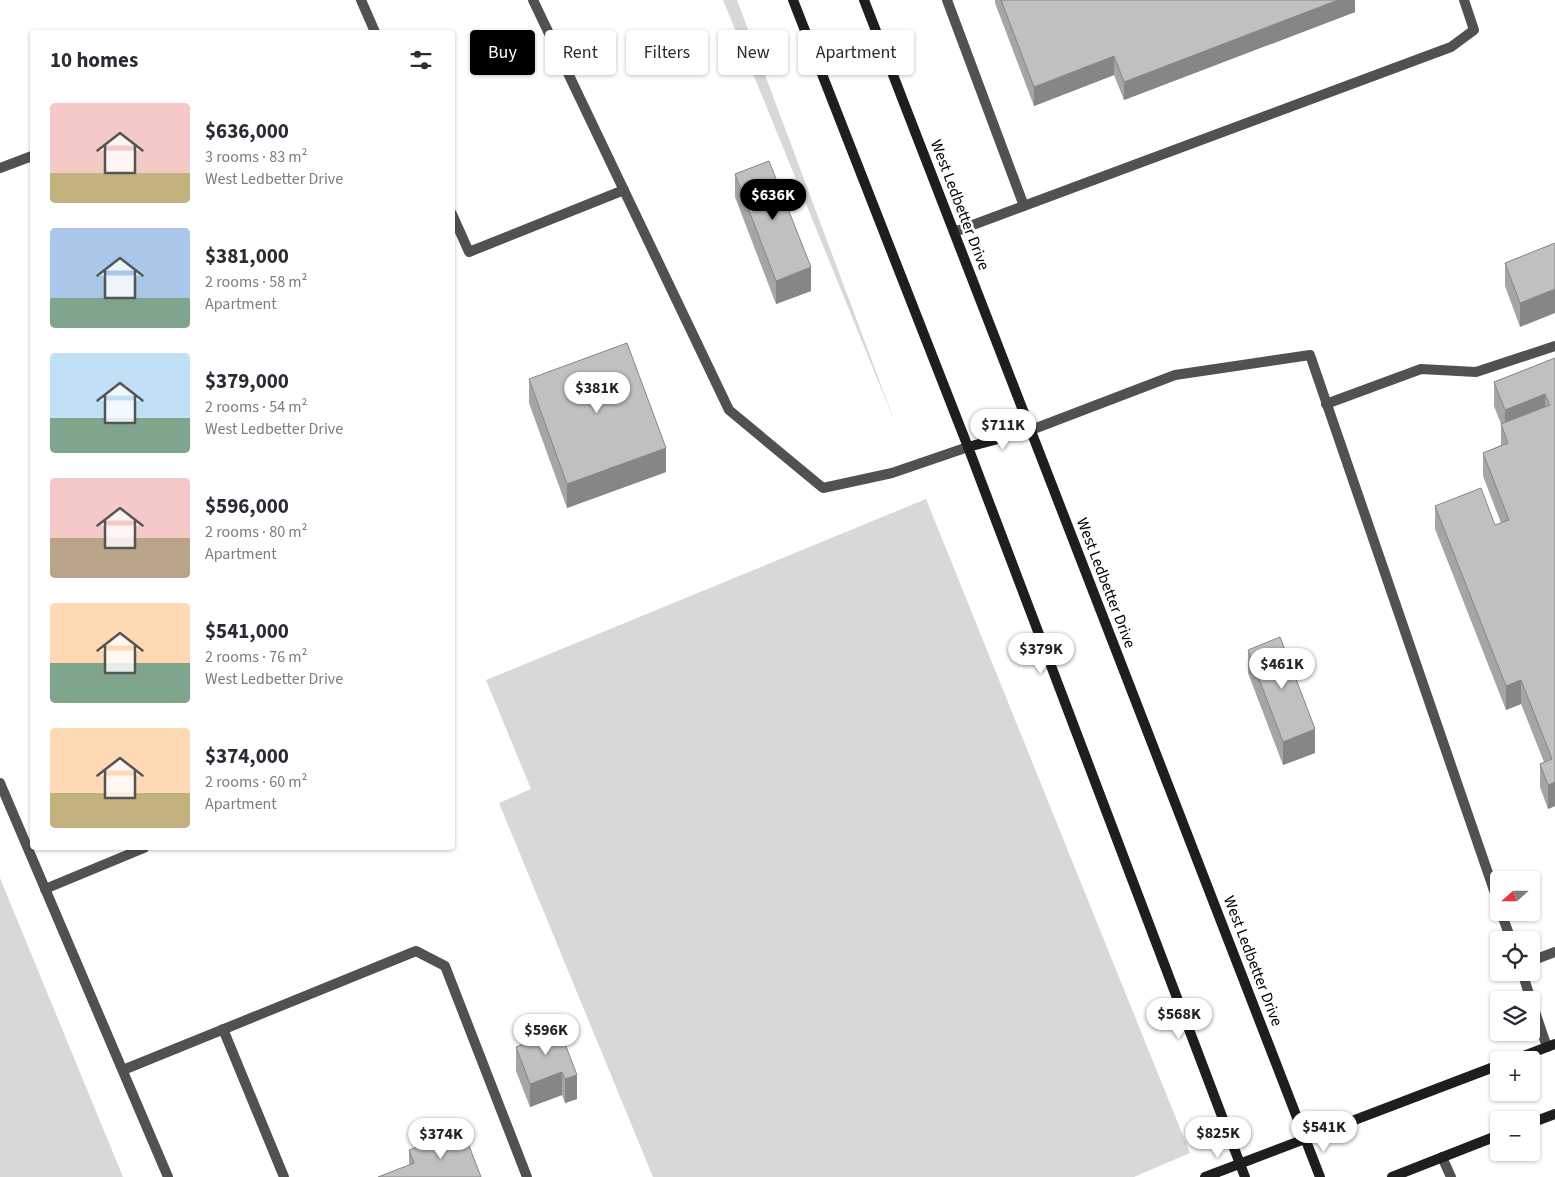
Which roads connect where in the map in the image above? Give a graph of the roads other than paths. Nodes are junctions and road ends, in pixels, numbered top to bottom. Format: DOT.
graph roads {
  1 [pos="361,0"];
  2 [pos="533,0"];
  3 [pos="793,0"];
  4 [pos="864,0"];
  5 [pos="947,0"];
  6 [pos="1464,0"];
  7 [pos="374,30"];
  8 [pos="30,157"];
  9 [pos="0,168"];
  10 [pos="624,190"];
  11 [pos="1024,206"];
  12 [pos="455,221"];
  13 [pos="954,232"];
  14 [pos="1555,346"];
  15 [pos="1326,404"];
  16 [pos="1031,430"];
  17 [pos="968,447"];
  18 [pos="0,783"];
  19 [pos="139,850"];
  20 [pos="1490,879"];
  21 [pos="45,888"];
  22 [pos="1555,952"];
  23 [pos="1540,958"];
  24 [pos="1540,1020"];
  25 [pos="223,1029"];
  26 [pos="1551,1045"];
  27 [pos="1535,1051"];
  28 [pos="1490,1068"];
  29 [pos="123,1070"];
  30 [pos="1555,1114"];
  31 [pos="1540,1120"];
  32 [pos="1305,1138"];
  33 [pos="1490,1138"];
  34 [pos="1442,1157"];
  35 [pos="1239,1164"];
  36 [pos="168,1177"];
  37 [pos="284,1177"];
  38 [pos="527,1177"];
  39 [pos="1205,1177"];
  40 [pos="1245,1177"];
  41 [pos="1320,1177"];
  42 [pos="1392,1177"];
  43 [pos="1451,1177"];
  1 -- 7 [label="lane"];
  2 -- 10 [label="lane"];
  3 -- 17 [label="main road"];
  4 -- 13 [label="main road, West Ledbetter Drive"];
  5 -- 11 [label="lane"];
  6 -- 11 [label="lane"];
  8 -- 9 [label="lane"];
  10 -- 12 [label="lane"];
  10 -- 17 [label="lane"];
  11 -- 13 [label="lane"];
  13 -- 16 [label="main road, West Ledbetter Drive"];
  14 -- 15 [label="lane"];
  15 -- 16 [label="lane"];
  15 -- 20 [label="lane"];
  16 -- 17 [label="main road"];
  16 -- 32 [label="main road, West Ledbetter Drive"];
  17 -- 35 [label="main road"];
  18 -- 21 [label="lane"];
  19 -- 21 [label="lane"];
  21 -- 29 [label="lane"];
  22 -- 23 [label="lane"];
  24 -- 26 [label="lane"];
  25 -- 29 [label="lane"];
  25 -- 37 [label="lane"];
  25 -- 38 [label="lane"];
  26 -- 27 [label="main road"];
  28 -- 32 [label="main road"];
  29 -- 36 [label="lane"];
  30 -- 31 [label="main road"];
  32 -- 35 [label="main road"];
  32 -- 41 [label="main road, West Ledbetter Drive"];
  33 -- 34 [label="main road"];
  34 -- 42 [label="main road"];
  34 -- 43 [label="lane"];
  35 -- 39 [label="main road"];
  35 -- 40 [label="main road"];
}
